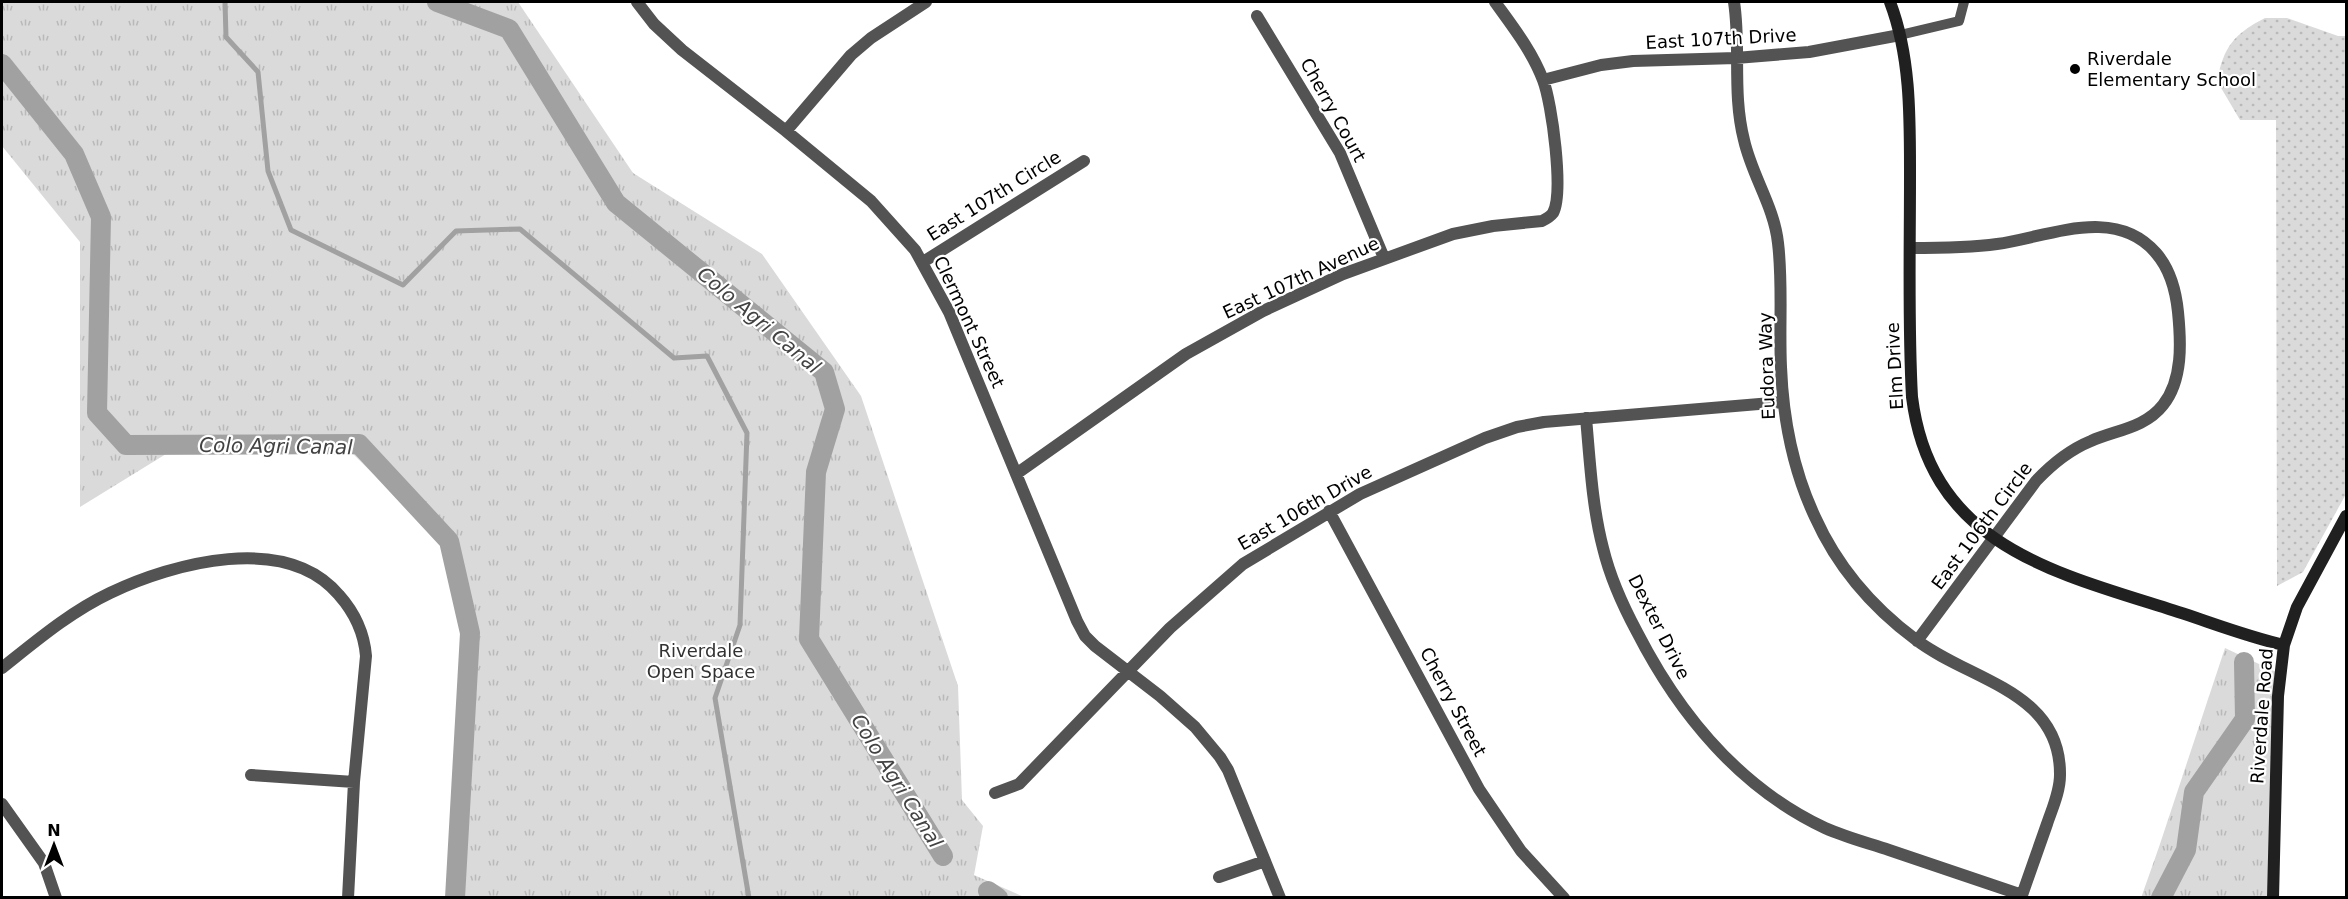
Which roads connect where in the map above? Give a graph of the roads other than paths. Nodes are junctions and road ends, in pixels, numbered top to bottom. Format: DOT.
graph roads {
  1 [pos="637,2"];
  2 [pos="926,2"];
  3 [pos="1496,2"];
  4 [pos="1734,2"];
  5 [pos="1890,2"];
  6 [pos="1964,2"];
  7 [pos="1257,16"];
  8 [pos="1900,35"];
  9 [pos="1736,58"];
  10 [pos="1544,80"];
  11 [pos="786,131"];
  12 [pos="1084,161"];
  13 [pos="1910,248"];
  14 [pos="1384,258"];
  15 [pos="923,262"];
  16 [pos="1783,402"];
  17 [pos="1586,418"];
  18 [pos="1016,474"];
  19 [pos="1329,511"];
  20 [pos="2346,516"];
  21 [pos="1994,539"];
  22 [pos="1917,641"];
  23 [pos="2284,645"];
  24 [pos="2,668"];
  25 [pos="1129,671"];
  26 [pos="251,776"];
  27 [pos="354,782"];
  28 [pos="995,793"];
  29 [pos="2,804"];
  30 [pos="1265,861"];
  31 [pos="1219,877"];
  32 [pos="2022,896"];
  33 [pos="57,897"];
  34 [pos="348,897"];
  35 [pos="1280,897"];
  36 [pos="1564,897"];
  37 [pos="2273,897"];
  1 -- 11 [label="street, Clermont Street"];
  2 -- 11 [label="street"];
  3 -- 10 [label="street"];
  4 -- 9 [label="street, Eudora Way"];
  5 -- 8 [label="street, Elm Drive"];
  6 -- 8 [label="lane"];
  7 -- 14 [label="street, Cherry Court"];
  8 -- 9 [label="street, East 107th Drive"];
  8 -- 13 [label="street, Elm Drive"];
  9 -- 10 [label="street, East 107th Drive"];
  9 -- 16 [label="street, Eudora Way"];
  10 -- 14 [label="street, East 107th Avenue"];
  11 -- 15 [label="street, Clermont Street"];
  12 -- 15 [label="street, East 107th Circle"];
  13 -- 21 [label="street, Elm Drive"];
  13 -- 21 [label="street, East 106th Circle"];
  14 -- 18 [label="street, East 107th Avenue"];
  15 -- 18 [label="street, Clermont Street"];
  16 -- 17 [label="street, East 106th Drive"];
  16 -- 22 [label="street, Eudora Way"];
  17 -- 19 [label="street, East 106th Drive"];
  17 -- 32 [label="street, Dexter Drive"];
  18 -- 25 [label="street, Clermont Street"];
  19 -- 25 [label="street, East 106th Drive"];
  19 -- 36 [label="street, Cherry Street"];
  20 -- 23 [label="street, Riverdale Road"];
  21 -- 22 [label="street, East 106th Circle"];
  21 -- 23 [label="street, Elm Drive"];
  22 -- 32 [label="street, Eudora Way"];
  23 -- 37 [label="street, Riverdale Road"];
  24 -- 27 [label="street"];
  25 -- 28 [label="street, East 106th Drive"];
  25 -- 30 [label="street, Clermont Street"];
  26 -- 27 [label="street"];
  27 -- 34 [label="street"];
  29 -- 33 [label="street"];
  30 -- 31 [label="street"];
  30 -- 35 [label="street, Clermont Street"];
}
